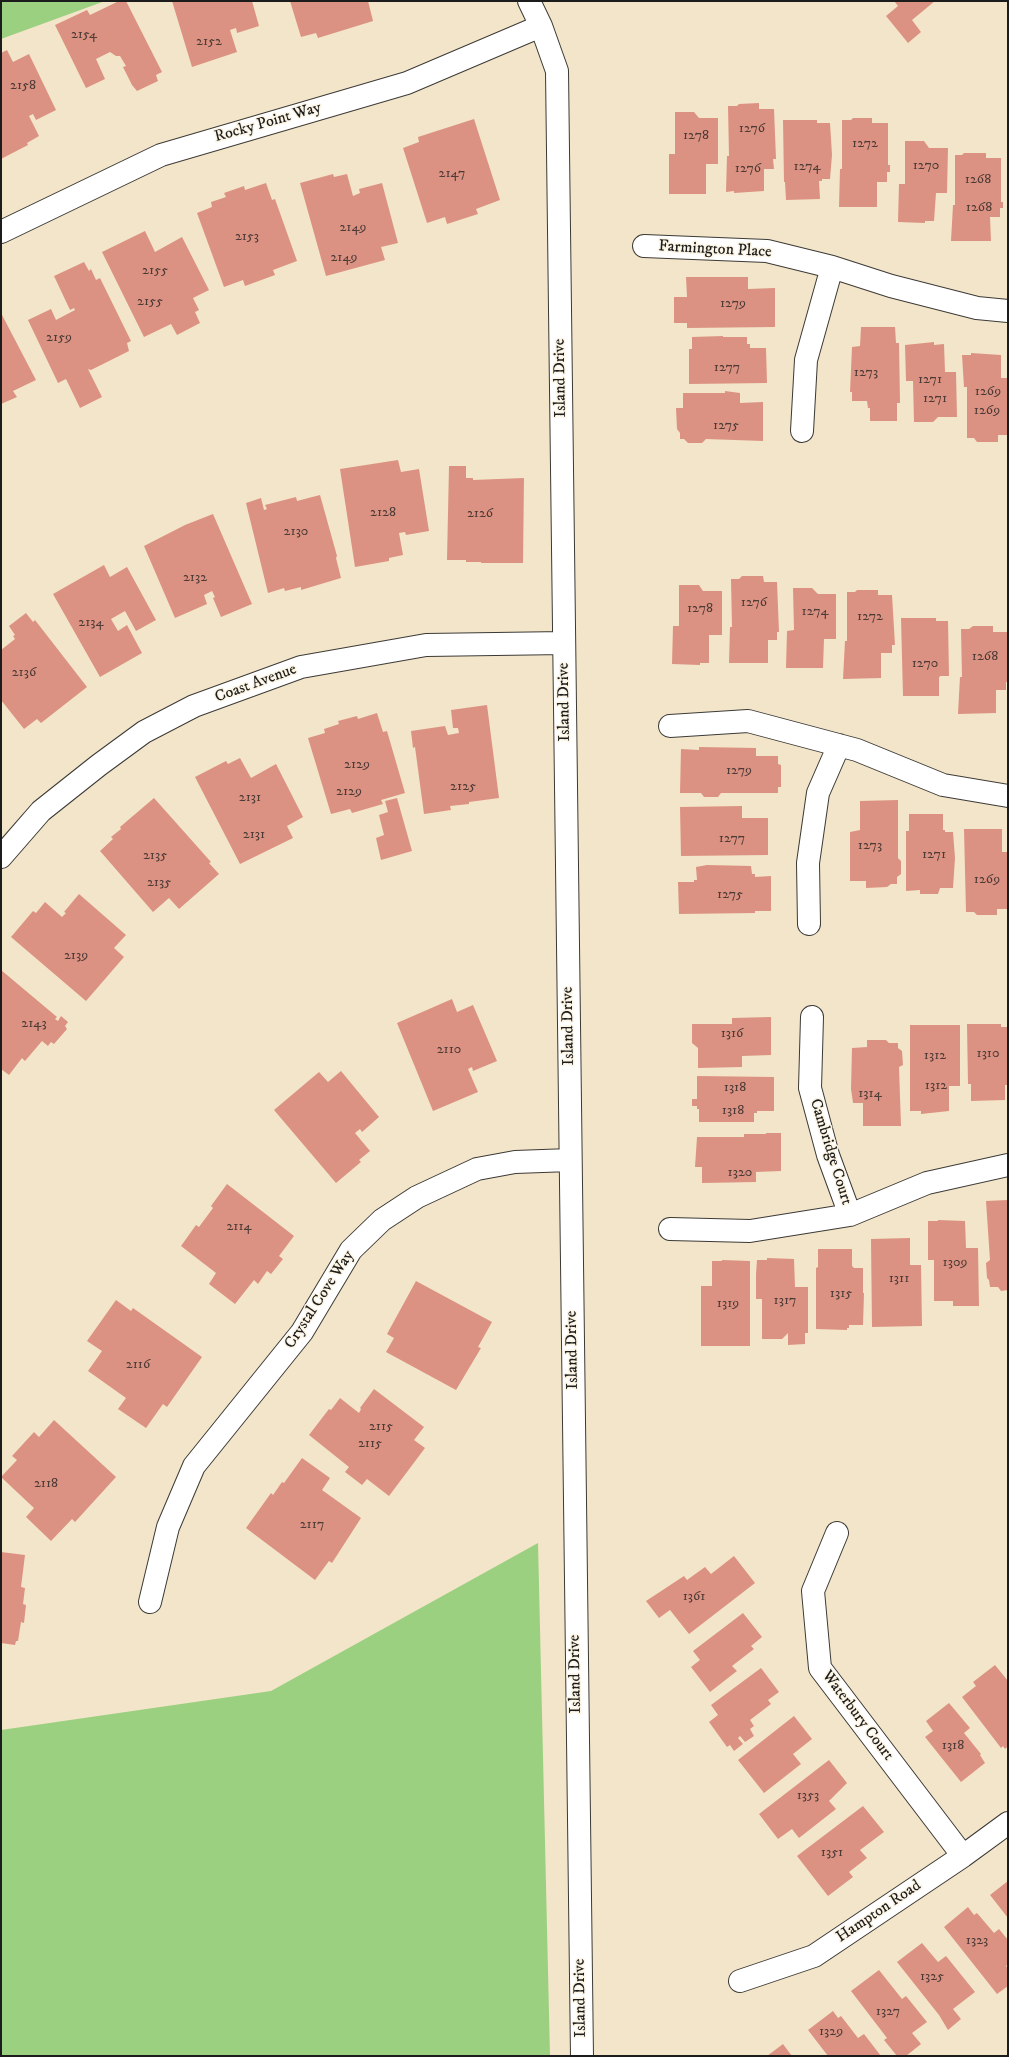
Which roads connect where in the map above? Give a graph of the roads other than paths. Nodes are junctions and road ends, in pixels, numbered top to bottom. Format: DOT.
graph roads {
  1 [pos="529,1"];
  2 [pos="541,26"];
  3 [pos="1,232"];
  4 [pos="644,246"];
  5 [pos="832,267"];
  6 [pos="1008,311"];
  7 [pos="802,431"];
  8 [pos="564,643"];
  9 [pos="670,726"];
  10 [pos="839,745"];
  11 [pos="1008,796"];
  12 [pos="1,857"];
  13 [pos="809,924"];
  14 [pos="812,1017"];
  15 [pos="570,1160"];
  16 [pos="1008,1164"];
  17 [pos="850,1215"];
  18 [pos="670,1229"];
  19 [pos="837,1534"];
  20 [pos="150,1602"];
  21 [pos="1008,1823"];
  22 [pos="963,1856"];
  23 [pos="740,1981"];
  24 [pos="582,2056"];
  1 -- 2 [label="street, Island Drive"];
  2 -- 3 [label="street, Rocky Point Way"];
  2 -- 8 [label="street, Island Drive"];
  4 -- 5 [label="street, Farmington Place"];
  5 -- 6 [label="street, Farmington Place"];
  5 -- 7 [label="street"];
  8 -- 12 [label="street, Coast Avenue"];
  8 -- 15 [label="street, Island Drive"];
  9 -- 10 [label="street"];
  10 -- 11 [label="street"];
  10 -- 13 [label="street"];
  14 -- 17 [label="street, Cambridge Court"];
  15 -- 20 [label="street, Crystal Cove Way"];
  15 -- 24 [label="street, Island Drive"];
  16 -- 17 [label="street, Cambridge Court"];
  17 -- 18 [label="street, Cambridge Court"];
  19 -- 22 [label="street, Waterbury Court"];
  21 -- 22 [label="street, Hampton Road"];
  22 -- 23 [label="street, Hampton Road"];
}
